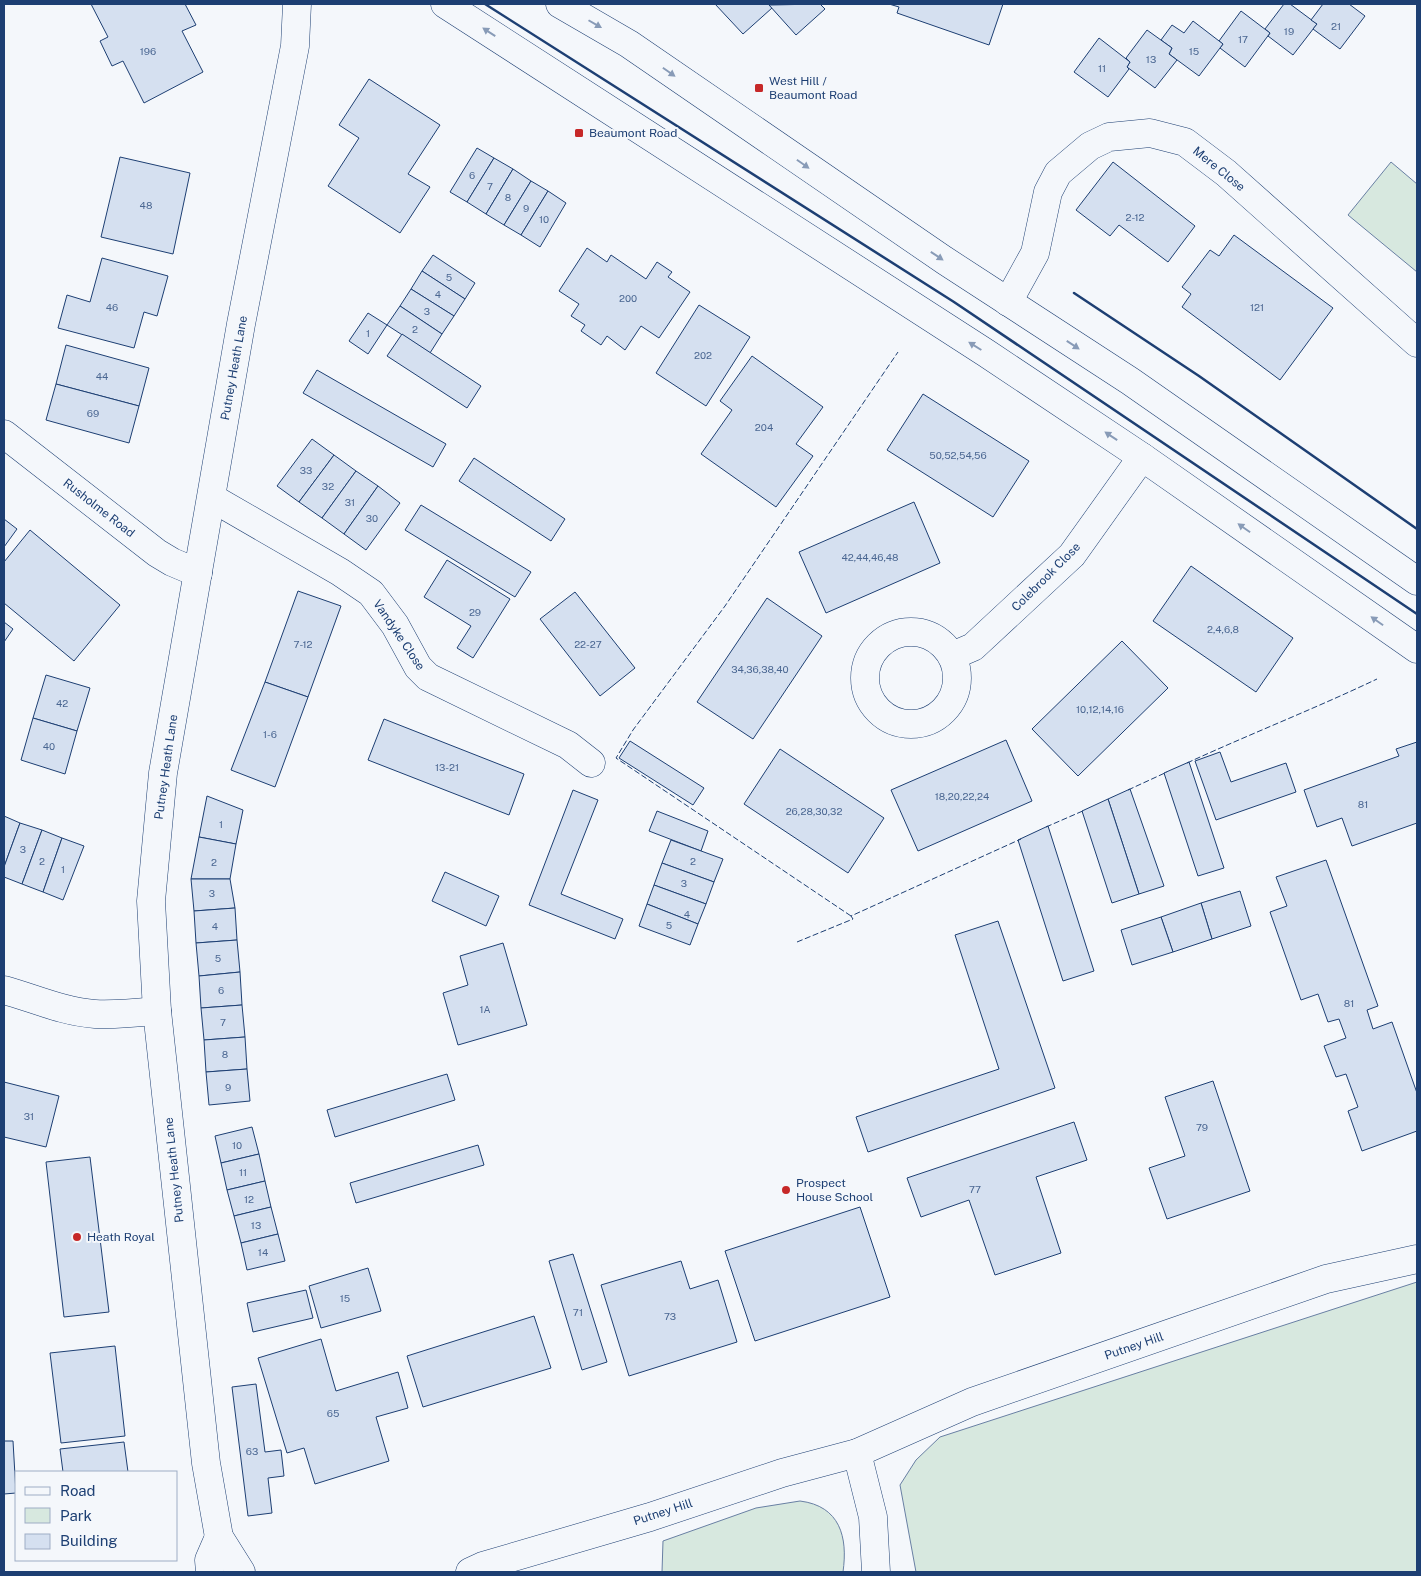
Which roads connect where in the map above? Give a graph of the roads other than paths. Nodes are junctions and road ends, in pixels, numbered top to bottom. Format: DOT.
graph roads {
  1 [pos="297,4"];
  2 [pos="446,4"];
  3 [pos="560,4"];
  4 [pos="1008,302"];
  5 [pos="1417,343"];
  6 [pos="4,434"];
  7 [pos="1142,457"];
  8 [pos="212,498"];
  9 [pos="198,573"];
  10 [pos="1417,581"];
  11 [pos="1417,649"];
  12 [pos="952,656"];
  13 [pos="591,763"];
  14 [pos="4,990"];
  15 [pos="157,1011"];
  16 [pos="1417,1259"];
  17 [pos="857,1452"];
  18 [pos="219,1538"];
  19 [pos="210,1572"];
  20 [pos="241,1572"];
  21 [pos="470,1572"];
  22 [pos="876,1572"];
  1 -- 8 [label="main road, Putney Heath Lane"];
  7 -- 2 [label="main road, one-way"];
  3 -- 4 [label="main road, one-way"];
  4 -- 5 [label="main road, Mere Close"];
  4 -- 10 [label="main road, one-way"];
  6 -- 9 [label="main road, Rusholme Road"];
  11 -- 7 [label="main road, one-way"];
  7 -- 12 [label="main road, Colebrook Close"];
  8 -- 9 [label="main road, Putney Heath Lane"];
  8 -- 13 [label="main road, Vandyke Close"];
  9 -- 15 [label="main road, Putney Heath Lane"];
  14 -- 15 [label="main road"];
  15 -- 18 [label="main road, Putney Heath Lane"];
  16 -- 17 [label="main road, Putney Hill"];
  17 -- 21 [label="main road, Putney Hill"];
  17 -- 22 [label="main road"];
  18 -- 19 [label="main road"];
  18 -- 20 [label="main road, Putney Heath Lane"];
}
